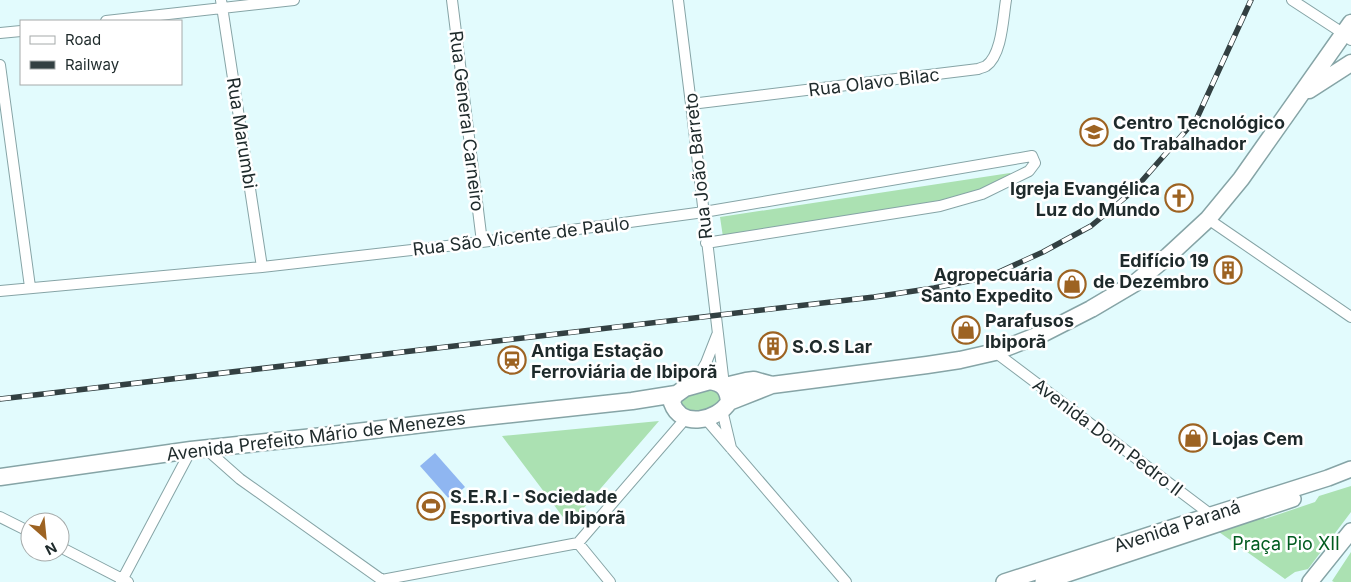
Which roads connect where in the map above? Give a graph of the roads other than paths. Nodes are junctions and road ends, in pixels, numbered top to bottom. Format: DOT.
graph roads {
  1 [pos="294,0"];
  2 [pos="452,0"];
  3 [pos="678,0"];
  4 [pos="1006,0"];
  5 [pos="1292,0"];
  6 [pos="222,4"];
  7 [pos="113,20"];
  8 [pos="20,31"];
  9 [pos="1348,32"];
  10 [pos="0,33"];
  11 [pos="1351,62"];
  12 [pos="0,65"];
  13 [pos="1301,95"];
  14 [pos="691,104"];
  15 [pos="704,212"];
  16 [pos="1208,219"];
  17 [pos="482,242"];
  18 [pos="706,243"];
  19 [pos="262,267"];
  20 [pos="30,288"];
  21 [pos="0,291"];
  22 [pos="1351,317"];
  23 [pos="718,332"];
  24 [pos="995,352"];
  25 [pos="693,386"];
  26 [pos="725,396"];
  27 [pos="678,407"];
  28 [pos="705,418"];
  29 [pos="731,448"];
  30 [pos="198,449"];
  31 [pos="1351,469"];
  32 [pos="0,477"];
  33 [pos="1351,480"];
  34 [pos="0,517"];
  35 [pos="1216,519"];
  36 [pos="20,527"];
  37 [pos="1351,532"];
  38 [pos="578,543"];
  39 [pos="70,552"];
  40 [pos="1107,554"];
  41 [pos="124,581"];
  42 [pos="381,581"];
  43 [pos="610,582"];
  44 [pos="846,582"];
  45 [pos="1004,582"];
  46 [pos="1043,582"];
  47 [pos="1310,582"];
  1 -- 6 [label="street"];
  2 -- 17 [label="street, Rua General Carneiro"];
  3 -- 14 [label="street, Rua João Barreto"];
  4 -- 14 [label="street, Rua Olavo Bilac"];
  5 -- 9 [label="street"];
  6 -- 7 [label="street"];
  6 -- 19 [label="street, Rua Marumbi"];
  8 -- 10 [label="street"];
  9 -- 13 [label="main road"];
  11 -- 13 [label="main road"];
  12 -- 20 [label="street"];
  13 -- 16 [label="main road"];
  14 -- 15 [label="street, Rua João Barreto"];
  15 -- 17 [label="street, Rua São Vicente de Paulo"];
  15 -- 18 [label="street, Rua João Barreto"];
  15 -- 18 [label="street, Rua São Vicente de Paulo"];
  16 -- 22 [label="street"];
  16 -- 24 [label="main road"];
  17 -- 19 [label="street, Rua São Vicente de Paulo"];
  18 -- 23 [label="street, Rua João Barreto"];
  19 -- 20 [label="street, Rua São Vicente de Paulo"];
  20 -- 21 [label="street, Rua São Vicente de Paulo"];
  23 -- 25 [label="street"];
  23 -- 26 [label="street, Rua João Barreto"];
  24 -- 26 [label="main road"];
  24 -- 35 [label="street, Avenida Dom Pedro II"];
  25 -- 26 [label="main road"];
  25 -- 27 [label="main road"];
  26 -- 28 [label="main road"];
  26 -- 29 [label="street, Rua João Barreto"];
  27 -- 28 [label="main road"];
  27 -- 30 [label="main road, Avenida Prefeito Mário de Menezes"];
  27 -- 38 [label="street"];
  28 -- 29 [label="street"];
  29 -- 44 [label="street"];
  30 -- 32 [label="main road, Avenida Prefeito Mário de Menezes"];
  30 -- 41 [label="street"];
  30 -- 42 [label="street"];
  31 -- 35 [label="main road, Avenida Paraná"];
  33 -- 35 [label="main road, Avenida Paraná"];
  34 -- 36 [label="street"];
  35 -- 40 [label="main road, Avenida Paraná"];
  37 -- 47 [label="main road"];
  38 -- 42 [label="street"];
  38 -- 43 [label="street"];
  39 -- 41 [label="street"];
  40 -- 45 [label="main road, Avenida Paraná"];
  40 -- 46 [label="main road, Avenida Paraná"];
}
